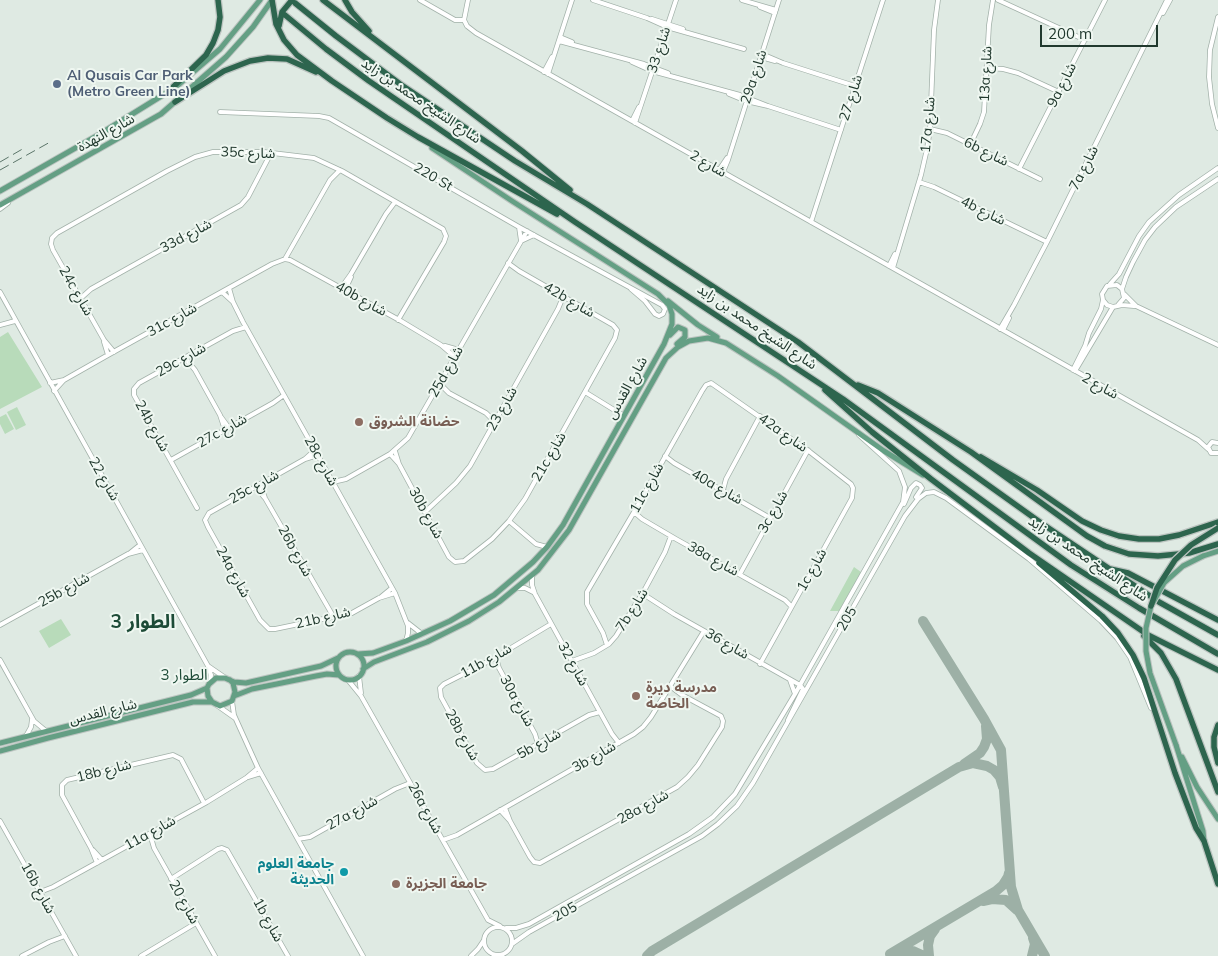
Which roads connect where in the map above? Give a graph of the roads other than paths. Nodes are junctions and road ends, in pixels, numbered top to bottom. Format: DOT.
graph roads {
  1 [pos="218,0"];
  2 [pos="260,0"];
  3 [pos="272,0"];
  4 [pos="323,0"];
  5 [pos="344,0"];
  6 [pos="420,0"];
  7 [pos="468,0"];
  8 [pos="572,0"];
  9 [pos="593,0"];
  10 [pos="676,0"];
  11 [pos="742,0"];
  12 [pos="779,0"];
  13 [pos="883,0"];
  14 [pos="938,0"];
  15 [pos="993,0"];
  16 [pos="998,0"];
  17 [pos="1105,0"];
  18 [pos="1168,0"];
  19 [pos="293,1"];
  20 [pos="775,12"];
  21 [pos="285,15"];
  22 [pos="1218,17"];
  23 [pos="464,20"];
  24 [pos="667,25"];
  25 [pos="280,33"];
  26 [pos="559,39"];
  27 [pos="1085,40"];
  28 [pos="382,45"];
  29 [pos="744,49"];
  30 [pos="761,55"];
  31 [pos="986,68"];
  32 [pos="653,69"];
  33 [pos="546,73"];
  34 [pos="332,81"];
  35 [pos="855,86"];
  36 [pos="168,92"];
  37 [pos="1059,92"];
  38 [pos="747,100"];
  39 [pos="175,102"];
  40 [pos="220,112"];
  41 [pos="633,122"];
  42 [pos="1218,128"];
  43 [pos="841,130"];
  44 [pos="930,130"];
  45 [pos="418,137"];
  46 [pos="970,145"];
  47 [pos="264,152"];
  48 [pos="271,153"];
  49 [pos="264,166"];
  50 [pos="334,167"];
  51 [pos="1218,168"];
  52 [pos="1018,169"];
  53 [pos="340,170"];
  54 [pos="721,171"];
  55 [pos="1218,178"];
  56 [pos="1040,179"];
  57 [pos="330,180"];
  58 [pos="919,182"];
  59 [pos="0,191"];
  60 [pos="392,200"];
  61 [pos="587,204"];
  62 [pos="0,207"];
  63 [pos="810,221"];
  64 [pos="575,222"];
  65 [pos="519,227"];
  66 [pos="527,231"];
  67 [pos="534,235"];
  68 [pos="51,241"];
  69 [pos="521,241"];
  70 [pos="1047,242"];
  71 [pos="292,247"];
  72 [pos="282,260"];
  73 [pos="290,260"];
  74 [pos="507,265"];
  75 [pos="891,267"];
  76 [pos="1110,284"];
  77 [pos="229,288"];
  78 [pos="91,289"];
  79 [pos="343,289"];
  80 [pos="631,289"];
  81 [pos="1122,289"];
  82 [pos="0,292"];
  83 [pos="222,292"];
  84 [pos="78,293"];
  85 [pos="1124,294"];
  86 [pos="81,298"];
  87 [pos="565,298"];
  88 [pos="664,299"];
  89 [pos="1103,300"];
  90 [pos="233,302"];
  91 [pos="1118,306"];
  92 [pos="1136,306"];
  93 [pos="1113,307"];
  94 [pos="13,319"];
  95 [pos="399,321"];
  96 [pos="243,322"];
  97 [pos="0,325"];
  98 [pos="246,327"];
  99 [pos="617,330"];
  100 [pos="1001,330"];
  101 [pos="233,331"];
  102 [pos="104,340"];
  103 [pos="726,343"];
  104 [pos="441,344"];
  105 [pos="664,344"];
  106 [pos="1218,345"];
  107 [pos="458,350"];
  108 [pos="114,352"];
  109 [pos="108,355"];
  110 [pos="190,355"];
  111 [pos="455,356"];
  112 [pos="185,358"];
  113 [pos="1081,358"];
  114 [pos="194,370"];
  115 [pos="1074,371"];
  116 [pos="656,374"];
  117 [pos="64,380"];
  118 [pos="817,381"];
  119 [pos="852,382"];
  120 [pos="50,383"];
  121 [pos="440,384"];
  122 [pos="706,385"];
  123 [pos="437,390"];
  124 [pos="54,391"];
  125 [pos="585,392"];
  126 [pos="134,393"];
  127 [pos="449,393"];
  128 [pos="285,397"];
  129 [pos="486,413"];
  130 [pos="498,416"];
  131 [pos="624,416"];
  132 [pos="761,417"];
  133 [pos="494,421"];
  134 [pos="227,429"];
  135 [pos="855,430"];
  136 [pos="1198,440"];
  137 [pos="1212,442"];
  138 [pos="1218,443"];
  139 [pos="1208,449"];
  140 [pos="315,450"];
  141 [pos="395,451"];
  142 [pos="809,451"];
  143 [pos="970,452"];
  144 [pos="1218,453"];
  145 [pos="390,454"];
  146 [pos="318,455"];
  147 [pos="664,457"];
  148 [pos="305,459"];
  149 [pos="171,460"];
  150 [pos="399,464"];
  151 [pos="346,479"];
  152 [pos="726,479"];
  153 [pos="931,479"];
  154 [pos="333,482"];
  155 [pos="258,485"];
  156 [pos="718,488"];
  157 [pos="337,489"];
  158 [pos="723,490"];
  159 [pos="854,490"];
  160 [pos="437,502"];
  161 [pos="423,506"];
  162 [pos="198,508"];
  163 [pos="426,512"];
  164 [pos="898,512"];
  165 [pos="633,514"];
  166 [pos="905,516"];
  167 [pos="206,517"];
  168 [pos="771,517"];
  169 [pos="509,521"];
  170 [pos="1218,522"];
  171 [pos="563,525"];
  172 [pos="1218,528"];
  173 [pos="671,536"];
  174 [pos="676,539"];
  175 [pos="1218,544"];
  176 [pos="140,545"];
  177 [pos="547,547"];
  178 [pos="143,550"];
  179 [pos="1218,551"];
  180 [pos="666,552"];
  181 [pos="128,554"];
  182 [pos="1029,554"];
  183 [pos="455,562"];
  184 [pos="544,563"];
  185 [pos="1109,569"];
  186 [pos="739,574"];
  187 [pos="532,576"];
  188 [pos="392,588"];
  189 [pos="518,588"];
  190 [pos="395,594"];
  191 [pos="535,594"];
  192 [pos="642,596"];
  193 [pos="379,598"];
  194 [pos="325,604"];
  195 [pos="792,604"];
  196 [pos="1151,606"];
  197 [pos="332,616"];
  198 [pos="326,618"];
  199 [pos="1218,620"];
  200 [pos="407,622"];
  201 [pos="550,622"];
  202 [pos="1128,622"];
  203 [pos="0,626"];
  204 [pos="264,626"];
  205 [pos="703,630"];
  206 [pos="603,633"];
  207 [pos="422,634"];
  208 [pos="1218,635"];
  209 [pos="613,640"];
  210 [pos="406,641"];
  211 [pos="607,645"];
  212 [pos="358,654"];
  213 [pos="1218,654"];
  214 [pos="338,658"];
  215 [pos="494,659"];
  216 [pos="0,660"];
  217 [pos="573,663"];
  218 [pos="759,663"];
  219 [pos="208,666"];
  220 [pos="363,669"];
  221 [pos="1218,670"];
  222 [pos="339,676"];
  223 [pos="359,676"];
  224 [pos="804,678"];
  225 [pos="227,679"];
  226 [pos="348,680"];
  227 [pos="790,680"];
  228 [pos="800,685"];
  229 [pos="208,686"];
  230 [pos="669,688"];
  231 [pos="795,694"];
  232 [pos="361,696"];
  233 [pos="441,697"];
  234 [pos="233,699"];
  235 [pos="214,704"];
  236 [pos="598,710"];
  237 [pos="32,717"];
  238 [pos="1157,717"];
  239 [pos="236,720"];
  240 [pos="787,725"];
  241 [pos="1218,726"];
  242 [pos="46,731"];
  243 [pos="535,734"];
  244 [pos="26,736"];
  245 [pos="543,741"];
  246 [pos="0,743"];
  247 [pos="538,744"];
  248 [pos="617,744"];
  249 [pos="1176,746"];
  250 [pos="0,752"];
  251 [pos="1218,763"];
  252 [pos="258,768"];
  253 [pos="487,770"];
  254 [pos="261,773"];
  255 [pos="246,778"];
  256 [pos="409,781"];
  257 [pos="1218,792"];
  258 [pos="206,802"];
  259 [pos="505,808"];
  260 [pos="500,810"];
  261 [pos="1218,819"];
  262 [pos="0,821"];
  263 [pos="510,821"];
  264 [pos="150,834"];
  265 [pos="144,837"];
  266 [pos="310,837"];
  267 [pos="298,840"];
  268 [pos="1204,841"];
  269 [pos="444,842"];
  270 [pos="301,845"];
  271 [pos="91,848"];
  272 [pos="154,848"];
  273 [pos="102,860"];
  274 [pos="97,863"];
  275 [pos="171,878"];
  276 [pos="1218,884"];
  277 [pos="41,894"];
  278 [pos="488,920"];
  279 [pos="197,924"];
  280 [pos="500,926"];
  281 [pos="506,928"];
  282 [pos="63,934"];
  283 [pos="485,934"];
  284 [pos="484,940"];
  285 [pos="512,944"];
  286 [pos="494,954"];
  287 [pos="22,956"];
  288 [pos="76,956"];
  289 [pos="143,956"];
  290 [pos="215,956"];
  291 [pos="288,956"];
  292 [pos="364,956"];
  293 [pos="471,956"];
  294 [pos="488,956"];
  1 -- 36 [label="highway"];
  2 -- 36 [label="main road, شارع النهدة"];
  3 -- 25 [label="highway"];
  3 -- 39 [label="main road, شارع النهدة"];
  4 -- 28 [label="highway"];
  5 -- 28 [label="highway"];
  6 -- 23 [label="street, شارع 2"];
  7 -- 23 [label="street"];
  8 -- 26 [label="street"];
  9 -- 24 [label="street"];
  10 -- 24 [label="street, شارع 33"];
  11 -- 20 [label="street"];
  12 -- 20 [label="street, 29a شارع"];
  13 -- 35 [label="street, شارع 27"];
  14 -- 44 [label="street, 17a شارع"];
  15 -- 31 [label="street, 13a شارع"];
  16 -- 27 [label="street"];
  17 -- 27 [label="street, 9a شارع"];
  18 -- 70 [label="street, 7a شارع"];
  19 -- 25 [label="highway"];
  19 -- 61 [label="highway, شارع الشيخ محمد بن زايد"];
  20 -- 30 [label="street, 29a شارع"];
  21 -- 64 [label="highway, شارع الشيخ محمد بن زايد"];
  22 -- 42 [label="street"];
  23 -- 33 [label="street, شارع 2"];
  24 -- 29 [label="street"];
  24 -- 32 [label="street, شارع 33"];
  25 -- 34 [label="highway"];
  26 -- 32 [label="street"];
  26 -- 33 [label="street"];
  27 -- 37 [label="street, 9a شارع"];
  28 -- 61 [label="highway"];
  30 -- 35 [label="street"];
  30 -- 38 [label="street, 29a شارع"];
  31 -- 37 [label="street"];
  31 -- 46 [label="street, 13a شارع"];
  32 -- 38 [label="street"];
  32 -- 41 [label="street, شارع 33"];
  33 -- 41 [label="street, شارع 2"];
  34 -- 39 [label="highway"];
  34 -- 45 [label="highway"];
  35 -- 43 [label="street, شارع 27"];
  36 -- 59 [label="main road, شارع النهدة"];
  37 -- 52 [label="street, 9a شارع"];
  38 -- 43 [label="street"];
  38 -- 54 [label="street, 29a شارع"];
  39 -- 62 [label="main road, شارع النهدة"];
  40 -- 65 [label="street, 220 St"];
  41 -- 54 [label="street, شارع 2"];
  43 -- 63 [label="street, شارع 27"];
  44 -- 46 [label="street, 6b شارع"];
  44 -- 58 [label="street, 17a شارع"];
  45 -- 64 [label="highway"];
  45 -- 88 [label="main road"];
  46 -- 52 [label="street, 6b شارع"];
  47 -- 48 [label="street, 35c شارع"];
  47 -- 49 [label="street, 33d شارع"];
  47 -- 68 [label="street, 35c شارع"];
  48 -- 49 [label="street, 33d شارع"];
  48 -- 50 [label="street, 35c شارع"];
  49 -- 78 [label="street, 33d شارع"];
  50 -- 53 [label="street, 35c شارع"];
  50 -- 57 [label="street, 31c شارع"];
  51 -- 76 [label="street"];
  52 -- 56 [label="street, 6b شارع"];
  53 -- 57 [label="street, 31c شارع"];
  53 -- 60 [label="street, 35c شارع"];
  54 -- 63 [label="street, شارع 2"];
  55 -- 81 [label="street"];
  57 -- 71 [label="street, 31c شارع"];
  58 -- 70 [label="street, 4b شارع"];
  58 -- 75 [label="street, 17a شارع"];
  60 -- 79 [label="street"];
  60 -- 95 [label="street, 35c شارع"];
  61 -- 119 [label="highway, شارع الشيخ محمد بن زايد"];
  63 -- 75 [label="street, شارع 2"];
  64 -- 118 [label="highway, شارع الشيخ محمد بن زايد"];
  65 -- 66 [label="street, 220 St"];
  65 -- 69 [label="street"];
  66 -- 67 [label="street, 220 St"];
  66 -- 69 [label="street, 25d شارع"];
  67 -- 69 [label="street"];
  67 -- 80 [label="street, 220 St"];
  68 -- 84 [label="street, 24c شارع"];
  69 -- 74 [label="street, 25d شارع"];
  70 -- 100 [label="street, 7a شارع"];
  71 -- 72 [label="street, 31c شارع"];
  71 -- 73 [label="street, 31c شارع"];
  72 -- 73 [label="street, 40b شارع"];
  72 -- 77 [label="street, 31c شارع"];
  73 -- 79 [label="street, 40b شارع"];
  74 -- 87 [label="street, 42b شارع"];
  74 -- 107 [label="street, 25d شارع"];
  75 -- 100 [label="street, شارع 2"];
  76 -- 81 [label="street"];
  76 -- 89 [label="street"];
  77 -- 83 [label="street, 31c شارع"];
  77 -- 90 [label="street, 28c شارع"];
  78 -- 84 [label="street, 33d شارع"];
  78 -- 86 [label="street, 33d شارع"];
  79 -- 95 [label="street, 40b شارع"];
  80 -- 80 [label="street, 220 St"];
  81 -- 85 [label="street"];
  82 -- 94 [label="street, شارع 22"];
  83 -- 90 [label="street, 28c شارع"];
  83 -- 108 [label="street, 31c شارع"];
  84 -- 86 [label="street, 24c شارع"];
  85 -- 91 [label="street"];
  85 -- 92 [label="street"];
  86 -- 102 [label="street, 24c شارع"];
  87 -- 99 [label="street, 42b شارع"];
  87 -- 130 [label="street, شارع 23"];
  88 -- 103 [label="main road"];
  88 -- 105 [label="main road, شارع القدس"];
  89 -- 93 [label="street"];
  89 -- 113 [label="street"];
  90 -- 96 [label="street, 28c شارع"];
  91 -- 92 [label="street"];
  91 -- 93 [label="street"];
  92 -- 106 [label="street"];
  93 -- 113 [label="street"];
  94 -- 97 [label="street"];
  94 -- 120 [label="street, شارع 22"];
  95 -- 104 [label="street, 40b شارع"];
  96 -- 98 [label="street, 28c شارع"];
  96 -- 101 [label="street, 29c شارع"];
  98 -- 101 [label="street, 29c شارع"];
  98 -- 128 [label="street, 28c شارع"];
  99 -- 125 [label="street, 21c شارع"];
  100 -- 115 [label="street, شارع 2"];
  101 -- 110 [label="street, 29c شارع"];
  102 -- 108 [label="street, 24c شارع"];
  102 -- 109 [label="street, 24c شارع"];
  103 -- 116 [label="main road, شارع القدس"];
  103 -- 135 [label="main road, شارع القدس"];
  104 -- 107 [label="street, 40b شارع"];
  104 -- 111 [label="street, 40b شارع"];
  105 -- 116 [label="main road"];
  105 -- 131 [label="main road, شارع القدس"];
  107 -- 111 [label="street, 25d شارع"];
  108 -- 109 [label="street, 31c شارع"];
  109 -- 117 [label="street, 31c شارع"];
  110 -- 112 [label="street, 29c شارع"];
  110 -- 114 [label="street"];
  111 -- 121 [label="street, 25d شارع"];
  112 -- 114 [label="street"];
  112 -- 126 [label="street, 29c شارع"];
  113 -- 115 [label="street"];
  114 -- 134 [label="street"];
  115 -- 136 [label="street, شارع 2"];
  116 -- 184 [label="main road, شارع القدس"];
  117 -- 120 [label="street, 31c شارع"];
  117 -- 124 [label="street, 31c شارع"];
  118 -- 153 [label="highway"];
  118 -- 213 [label="highway, شارع الشيخ محمد بن زايد"];
  119 -- 143 [label="highway"];
  119 -- 185 [label="highway, شارع الشيخ محمد بن زايد"];
  120 -- 124 [label="street, شارع 22"];
  121 -- 123 [label="street, 25d شارع"];
  121 -- 127 [label="street"];
  122 -- 132 [label="street, 42a شارع"];
  122 -- 147 [label="street, 11c شارع"];
  123 -- 127 [label="street"];
  123 -- 141 [label="street, 25d شارع"];
  124 -- 176 [label="street, شارع 22"];
  125 -- 131 [label="street"];
  125 -- 169 [label="street, 21c شارع"];
  126 -- 149 [label="street, 24b شارع"];
  127 -- 129 [label="street"];
  128 -- 134 [label="street, 27c شارع"];
  128 -- 140 [label="street, 28c شارع"];
  129 -- 130 [label="street"];
  129 -- 133 [label="street"];
  130 -- 133 [label="street, شارع 23"];
  131 -- 171 [label="main road, شارع القدس"];
  132 -- 142 [label="street, 42a شارع"];
  132 -- 152 [label="street"];
  133 -- 160 [label="street, شارع 23"];
  134 -- 149 [label="street, 27c شارع"];
  135 -- 153 [label="main road, شارع القدس"];
  135 -- 164 [label="street, 205"];
  136 -- 137 [label="street"];
  136 -- 139 [label="street"];
  137 -- 138 [label="street"];
  137 -- 139 [label="street"];
  139 -- 144 [label="street"];
  140 -- 146 [label="street, 28c شارع"];
  140 -- 148 [label="street, 25c شارع"];
  141 -- 145 [label="street, 25d شارع"];
  141 -- 150 [label="street, 30b شارع"];
  142 -- 159 [label="street, 42a شارع"];
  142 -- 168 [label="street, 3c شارع"];
  143 -- 170 [label="highway"];
  143 -- 175 [label="highway"];
  145 -- 150 [label="street, 30b شارع"];
  145 -- 151 [label="street, 25d شارع"];
  146 -- 148 [label="street, 25c شارع"];
  146 -- 154 [label="street, 28c شارع"];
  147 -- 156 [label="street, 40a شارع"];
  147 -- 165 [label="street, 11c شارع"];
  148 -- 155 [label="street, 25c شارع"];
  149 -- 162 [label="street, 24b شارع"];
  150 -- 161 [label="street, 30b شارع"];
  151 -- 154 [label="street, 25d شارع"];
  151 -- 157 [label="street, 25d شارع"];
  152 -- 156 [label="street"];
  152 -- 158 [label="street"];
  153 -- 182 [label="highway"];
  154 -- 157 [label="street, 28c شارع"];
  155 -- 167 [label="street, 25c شارع"];
  155 -- 194 [label="street, 26b شارع"];
  156 -- 158 [label="street, 40a شارع"];
  157 -- 188 [label="street, 28c شارع"];
  158 -- 168 [label="street, 40a شارع"];
  159 -- 195 [label="street, 1c شارع"];
  160 -- 161 [label="street, شارع 23"];
  160 -- 163 [label="street, شارع 23"];
  161 -- 163 [label="street, 30b شارع"];
  163 -- 183 [label="street, 30b شارع"];
  164 -- 166 [label="street"];
  164 -- 224 [label="street, 205"];
  165 -- 173 [label="street, 38a شارع"];
  165 -- 206 [label="street, 11c شارع"];
  166 -- 238 [label="street, 205"];
  166 -- 240 [label="street, 205"];
  167 -- 204 [label="street, 24a شارع"];
  168 -- 186 [label="street, 3c شارع"];
  169 -- 177 [label="street"];
  169 -- 183 [label="street, 21c شارع"];
  171 -- 177 [label="main road, شارع القدس"];
  171 -- 184 [label="main road"];
  172 -- 196 [label="highway, bridge"];
  173 -- 174 [label="street, 38a شارع"];
  173 -- 180 [label="street, 7b شارع"];
  174 -- 180 [label="street, 7b شارع"];
  174 -- 186 [label="street, 38a شارع"];
  176 -- 178 [label="street, شارع 22"];
  176 -- 181 [label="street, 25b شارع"];
  177 -- 207 [label="main road, شارع القدس"];
  178 -- 181 [label="street, 25b شارع"];
  178 -- 219 [label="street, شارع 22"];
  179 -- 196 [label="main road, bridge"];
  180 -- 192 [label="street, 7b شارع"];
  181 -- 203 [label="street, 25b شارع"];
  182 -- 202 [label="highway"];
  182 -- 238 [label="highway"];
  184 -- 187 [label="main road, شارع القدس"];
  185 -- 199 [label="highway"];
  185 -- 208 [label="highway, شارع الشيخ محمد بن زايد"];
  186 -- 195 [label="street, 38a شارع"];
  187 -- 189 [label="main road, شارع القدس"];
  187 -- 191 [label="street, شارع 32"];
  188 -- 190 [label="street, 28c شارع"];
  188 -- 193 [label="street, 21b شارع"];
  189 -- 191 [label="street"];
  189 -- 220 [label="main road, شارع القدس"];
  190 -- 193 [label="street, 21b شارع"];
  190 -- 200 [label="street, 28c شارع"];
  191 -- 201 [label="street, شارع 32"];
  192 -- 205 [label="street, شارع 36"];
  192 -- 209 [label="street, 7b شارع"];
  193 -- 197 [label="street, 21b شارع"];
  194 -- 197 [label="street, 26b شارع"];
  194 -- 198 [label="street, 26b شارع"];
  195 -- 218 [label="street, 1c شارع"];
  196 -- 249 [label="main road, bridge"];
  197 -- 198 [label="street, 21b شارع"];
  198 -- 204 [label="street, 21b شارع"];
  200 -- 207 [label="street, 28c شارع"];
  200 -- 210 [label="street, 28c شارع"];
  201 -- 215 [label="street, 11b شارع"];
  201 -- 217 [label="street, شارع 32"];
  202 -- 221 [label="highway"];
  202 -- 257 [label="highway"];
  205 -- 218 [label="street, شارع 36"];
  205 -- 230 [label="street, 3b شارع"];
  206 -- 209 [label="street"];
  206 -- 211 [label="street"];
  207 -- 210 [label="main road, شارع القدس"];
  209 -- 211 [label="street, 7b شارع"];
  210 -- 212 [label="main road, شارع القدس"];
  211 -- 217 [label="street, 7b شارع"];
  212 -- 214 [label="main road"];
  212 -- 220 [label="main road"];
  214 -- 222 [label="main road"];
  214 -- 225 [label="main road"];
  215 -- 233 [label="street, 11b شارع"];
  215 -- 243 [label="street, 30a شارع"];
  216 -- 237 [label="street"];
  217 -- 236 [label="street, شارع 32"];
  218 -- 227 [label="street, شارع 36"];
  219 -- 225 [label="street, شارع 22"];
  219 -- 229 [label="street, شارع 22"];
  220 -- 223 [label="main road"];
  222 -- 226 [label="main road"];
  222 -- 234 [label="main road"];
  223 -- 226 [label="main road"];
  223 -- 232 [label="street, 26a شارع"];
  224 -- 227 [label="street"];
  224 -- 228 [label="street, 205"];
  225 -- 229 [label="main road"];
  225 -- 234 [label="main road"];
  226 -- 232 [label="street, 26a شارع"];
  227 -- 228 [label="street, شارع 36"];
  227 -- 231 [label="street"];
  228 -- 231 [label="street, 205"];
  228 -- 240 [label="street"];
  229 -- 235 [label="main road"];
  229 -- 242 [label="main road, شارع القدس"];
  230 -- 248 [label="street, 3b شارع"];
  230 -- 263 [label="street, 28a شارع"];
  231 -- 281 [label="street, 205"];
  232 -- 256 [label="street, 26a شارع"];
  233 -- 253 [label="street, 28b شارع"];
  234 -- 235 [label="main road"];
  234 -- 239 [label="street"];
  235 -- 239 [label="street"];
  235 -- 250 [label="main road, شارع القدس"];
  236 -- 245 [label="street, 5b شارع"];
  236 -- 248 [label="street, شارع 32"];
  237 -- 242 [label="street"];
  237 -- 244 [label="street"];
  238 -- 268 [label="highway"];
  239 -- 252 [label="street"];
  240 -- 285 [label="street, 205"];
  241 -- 251 [label="highway"];
  242 -- 244 [label="main road, شارع القدس"];
  243 -- 245 [label="street, 30a شارع"];
  243 -- 247 [label="street, 30a شارع"];
  244 -- 246 [label="main road, شارع القدس"];
  245 -- 247 [label="street, 5b شارع"];
  247 -- 253 [label="street, 5b شارع"];
  248 -- 259 [label="street, 3b شارع"];
  249 -- 261 [label="main road"];
  249 -- 268 [label="main road"];
  252 -- 254 [label="street"];
  252 -- 255 [label="street, 11a شارع"];
  254 -- 255 [label="street, 11a شارع"];
  254 -- 267 [label="street"];
  255 -- 258 [label="street, 11a شارع"];
  256 -- 266 [label="street, 27a شارع"];
  256 -- 269 [label="street, 26a شارع"];
  258 -- 264 [label="street, 11a شارع"];
  258 -- 271 [label="street, 18b شارع"];
  259 -- 260 [label="street, 3b شارع"];
  259 -- 263 [label="street, 28a شارع"];
  260 -- 263 [label="street, 28a شارع"];
  260 -- 269 [label="street, 3b شارع"];
  262 -- 277 [label="street, 16b شارع"];
  264 -- 265 [label="street, 11a شارع"];
  264 -- 272 [label="street, شارع 20"];
  265 -- 272 [label="street, شارع 20"];
  265 -- 273 [label="street, 11a شارع"];
  266 -- 267 [label="street, 27a شارع"];
  266 -- 270 [label="street, 27a شارع"];
  267 -- 270 [label="street"];
  268 -- 276 [label="highway"];
  269 -- 278 [label="street, 26a شارع"];
  270 -- 292 [label="street"];
  271 -- 273 [label="street, 18b شارع"];
  271 -- 274 [label="street, 18b شارع"];
  272 -- 275 [label="street, شارع 20"];
  273 -- 274 [label="street, 11a شارع"];
  274 -- 277 [label="street, 11a شارع"];
  275 -- 279 [label="street, شارع 20"];
  275 -- 291 [label="street, 1b شارع"];
  277 -- 282 [label="street, 16b شارع"];
  278 -- 280 [label="street"];
  278 -- 283 [label="street"];
  279 -- 289 [label="street"];
  279 -- 290 [label="street, شارع 20"];
  280 -- 281 [label="street"];
  280 -- 283 [label="street"];
  281 -- 285 [label="street"];
  282 -- 287 [label="street"];
  282 -- 288 [label="street, 16b شارع"];
  283 -- 284 [label="street"];
  284 -- 286 [label="street"];
  284 -- 293 [label="street"];
  285 -- 286 [label="street"];
  286 -- 294 [label="street"];
}
